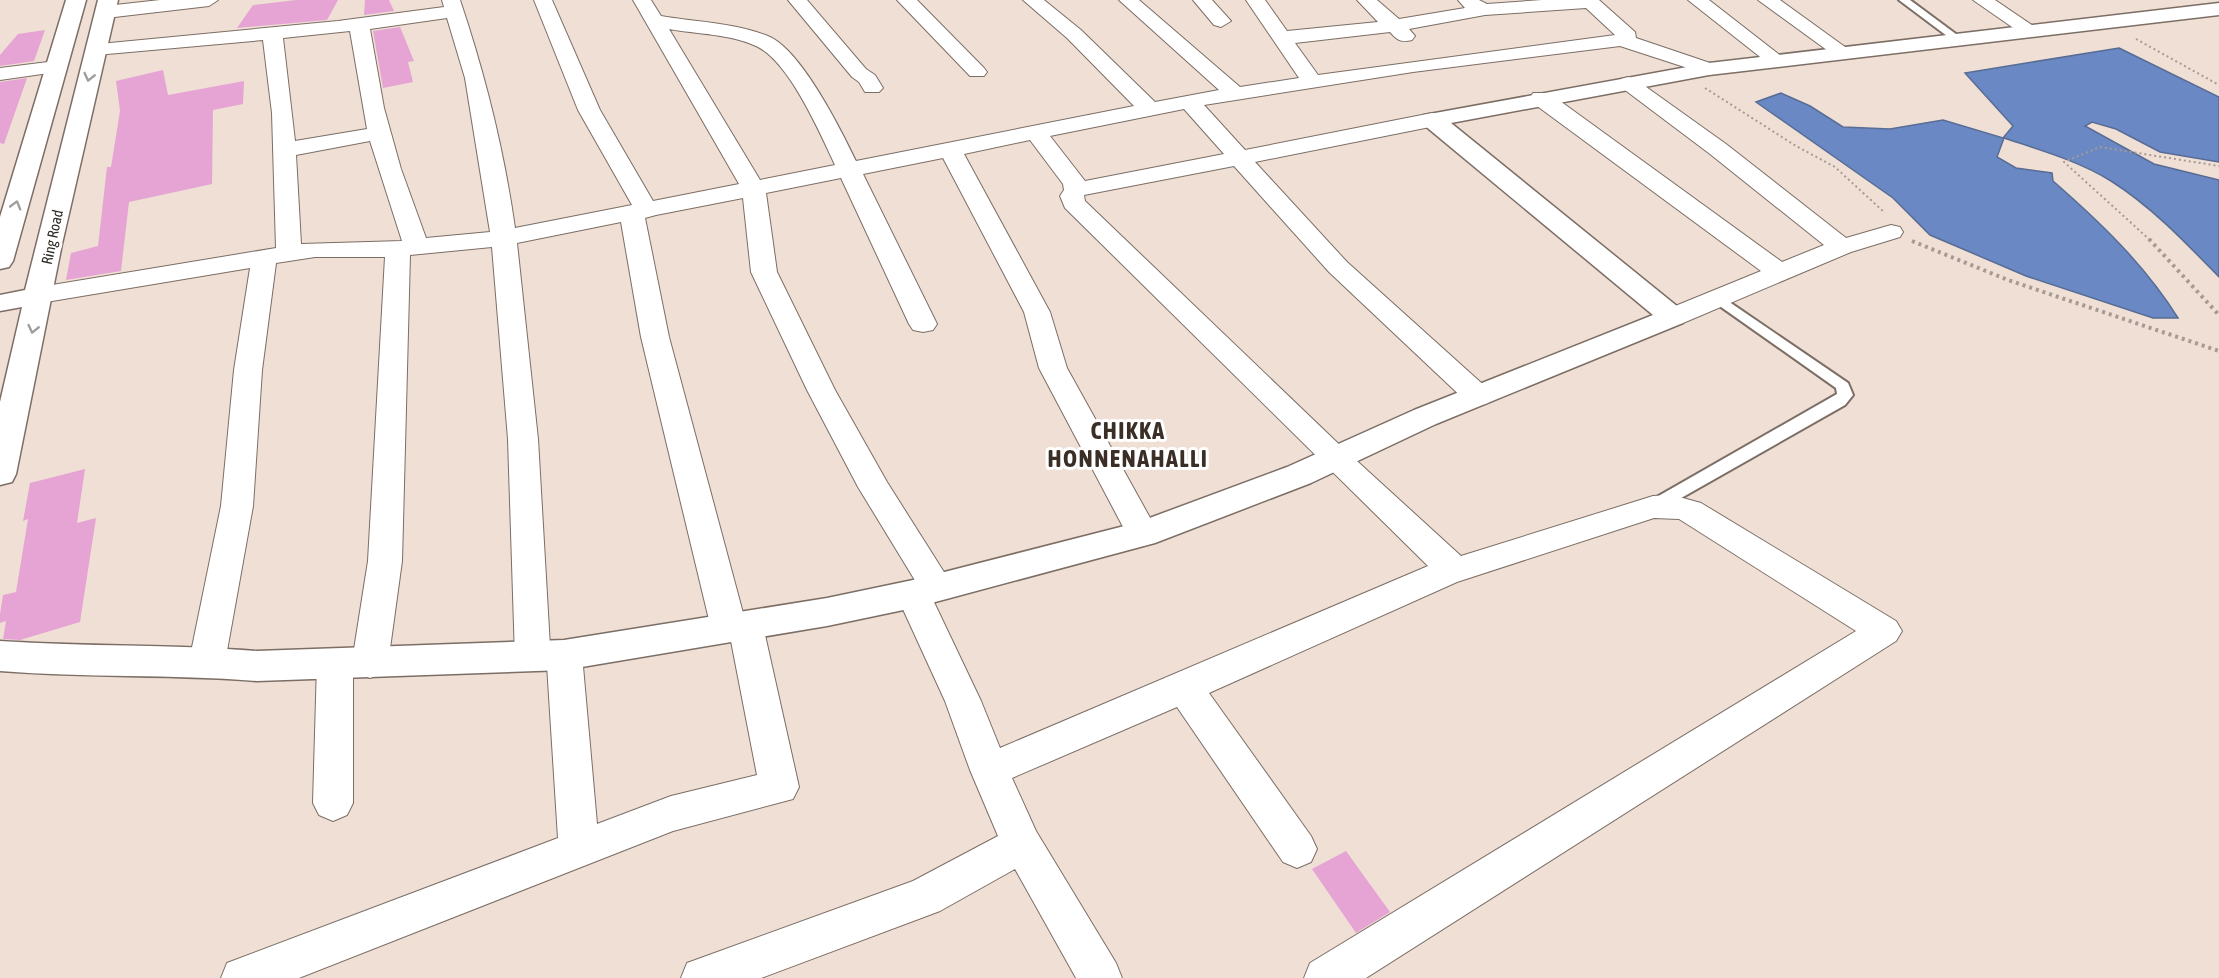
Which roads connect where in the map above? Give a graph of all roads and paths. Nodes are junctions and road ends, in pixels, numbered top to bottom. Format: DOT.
graph roads {
  1 [pos="203,0"];
  2 [pos="209,0"];
  3 [pos="543,0"];
  4 [pos="642,0"];
  5 [pos="797,0"];
  6 [pos="906,0"];
  7 [pos="1032,0"];
  8 [pos="1128,0"];
  9 [pos="1202,0"];
  10 [pos="1255,0"];
  11 [pos="1366,0"];
  12 [pos="1697,0"];
  13 [pos="1767,0"];
  14 [pos="1904,0"];
  15 [pos="1982,0"];
  16 [pos="1589,1"];
  17 [pos="107,6"];
  18 [pos="453,6"];
  19 [pos="1479,7"];
  20 [pos="75,8"];
  21 [pos="2219,9"];
  22 [pos="654,21"];
  23 [pos="1221,21"];
  24 [pos="359,24"];
  25 [pos="1395,26"];
  26 [pos="2032,32"];
  27 [pos="272,33"];
  28 [pos="1281,38"];
  29 [pos="2136,39"];
  30 [pos="1621,40"];
  31 [pos="1959,40"];
  32 [pos="96,49"];
  33 [pos="1546,49"];
  34 [pos="1842,52"];
  35 [pos="1776,60"];
  36 [pos="1435,63"];
  37 [pos="56,67"];
  38 [pos="977,72"];
  39 [pos="0,74"];
  40 [pos="1706,78"];
  41 [pos="1313,83"];
  42 [pos="1628,83"];
  43 [pos="2219,85"];
  44 [pos="872,88"];
  45 [pos="1236,94"];
  46 [pos="1540,98"];
  47 [pos="1189,102"];
  48 [pos="1151,111"];
  49 [pos="1432,120"];
  50 [pos="380,133"];
  51 [pos="1037,134"];
  52 [pos="285,150"];
  53 [pos="951,151"];
  54 [pos="1237,156"];
  55 [pos="2219,166"];
  56 [pos="848,171"];
  57 [pos="754,190"];
  58 [pos="1076,190"];
  59 [pos="639,212"];
  60 [pos="1891,232"];
  61 [pos="504,238"];
  62 [pos="1842,247"];
  63 [pos="407,248"];
  64 [pos="276,256"];
  65 [pos="0,261"];
  66 [pos="1780,273"];
  67 [pos="40,295"];
  68 [pos="1719,299"];
  69 [pos="0,303"];
  70 [pos="2219,315"];
  71 [pos="1673,317"];
  72 [pos="923,324"];
  73 [pos="2219,351"];
  74 [pos="1478,396"];
  75 [pos="1335,458"];
  76 [pos="0,474"];
  77 [pos="1653,507"];
  78 [pos="1143,534"];
  79 [pos="1453,569"];
  80 [pos="925,591"];
  81 [pos="737,627"];
  82 [pos="0,656"];
  83 [pos="549,656"];
  84 [pos="207,662"];
  85 [pos="352,663"];
  86 [pos="1184,688"];
  87 [pos="989,770"];
  88 [pos="333,803"];
  89 [pos="1022,844"];
  90 [pos="1297,849"];
  91 [pos="579,850"];
  92 [pos="243,978"];
  93 [pos="703,978"];
  94 [pos="1100,978"];
  95 [pos="1326,978"];
  1 -- 2 [label="street"];
  1 -- 17 [label="street"];
  3 -- 59 [label="street"];
  4 -- 22 [label="street"];
  5 -- 44 [label="street"];
  6 -- 38 [label="street"];
  7 -- 48 [label="street"];
  8 -- 45 [label="street"];
  9 -- 23 [label="street"];
  10 -- 28 [label="street"];
  11 -- 25 [label="street"];
  12 -- 35 [label="street"];
  13 -- 34 [label="street"];
  14 -- 31 [label="lane"];
  15 -- 26 [label="street"];
  16 -- 19 [label="street"];
  16 -- 30 [label="street"];
  17 -- 20 [label="street"];
  17 -- 32 [label="street, Ring Road"];
  18 -- 24 [label="street"];
  18 -- 61 [label="street"];
  19 -- 25 [label="street"];
  19 -- 33 [label="street"];
  20 -- 37 [label="street"];
  21 -- 26 [label="street"];
  22 -- 56 [label="street"];
  22 -- 57 [label="street"];
  24 -- 27 [label="street"];
  24 -- 50 [label="street"];
  25 -- 28 [label="street"];
  25 -- 36 [label="street"];
  26 -- 31 [label="street"];
  27 -- 32 [label="street"];
  27 -- 52 [label="street"];
  28 -- 41 [label="street"];
  29 -- 43 [label="path"];
  30 -- 33 [label="street"];
  30 -- 40 [label="street"];
  31 -- 34 [label="street"];
  32 -- 67 [label="street, Ring Road, one-way"];
  33 -- 36 [label="street"];
  34 -- 35 [label="street"];
  35 -- 40 [label="street"];
  36 -- 41 [label="street"];
  37 -- 39 [label="street"];
  65 -- 37 [label="street, one-way"];
  40 -- 42 [label="street"];
  40 -- 60 [label="path"];
  41 -- 45 [label="street"];
  42 -- 46 [label="street"];
  42 -- 62 [label="street"];
  45 -- 47 [label="street"];
  46 -- 49 [label="street"];
  46 -- 66 [label="street"];
  47 -- 48 [label="street"];
  47 -- 54 [label="street"];
  48 -- 51 [label="street"];
  49 -- 54 [label="street"];
  49 -- 71 [label="street"];
  50 -- 52 [label="street"];
  50 -- 63 [label="street"];
  51 -- 53 [label="street"];
  51 -- 58 [label="street"];
  52 -- 64 [label="street"];
  53 -- 56 [label="street"];
  53 -- 78 [label="street"];
  54 -- 58 [label="street"];
  54 -- 74 [label="street"];
  55 -- 70 [label="path"];
  56 -- 57 [label="street"];
  56 -- 72 [label="street"];
  57 -- 59 [label="street"];
  57 -- 80 [label="street"];
  58 -- 75 [label="street"];
  59 -- 61 [label="street"];
  59 -- 81 [label="street"];
  60 -- 62 [label="street"];
  60 -- 73 [label="path"];
  61 -- 63 [label="street"];
  61 -- 83 [label="street"];
  62 -- 66 [label="street"];
  63 -- 64 [label="street"];
  63 -- 85 [label="street"];
  64 -- 67 [label="street"];
  64 -- 84 [label="street"];
  66 -- 68 [label="street"];
  67 -- 69 [label="street"];
  67 -- 76 [label="street, Ring Road, one-way"];
  68 -- 71 [label="street"];
  68 -- 77 [label="lane"];
  71 -- 74 [label="street"];
  74 -- 75 [label="street"];
  75 -- 78 [label="street"];
  75 -- 79 [label="street"];
  77 -- 79 [label="street"];
  77 -- 95 [label="street"];
  78 -- 80 [label="street"];
  79 -- 86 [label="street"];
  80 -- 81 [label="street"];
  80 -- 87 [label="street"];
  81 -- 83 [label="street"];
  81 -- 91 [label="street"];
  82 -- 84 [label="street"];
  83 -- 85 [label="street"];
  83 -- 91 [label="street"];
  84 -- 85 [label="street"];
  85 -- 88 [label="street"];
  86 -- 87 [label="street"];
  86 -- 90 [label="street"];
  87 -- 89 [label="street"];
  89 -- 93 [label="street"];
  89 -- 94 [label="street"];
  91 -- 92 [label="street"];
}
